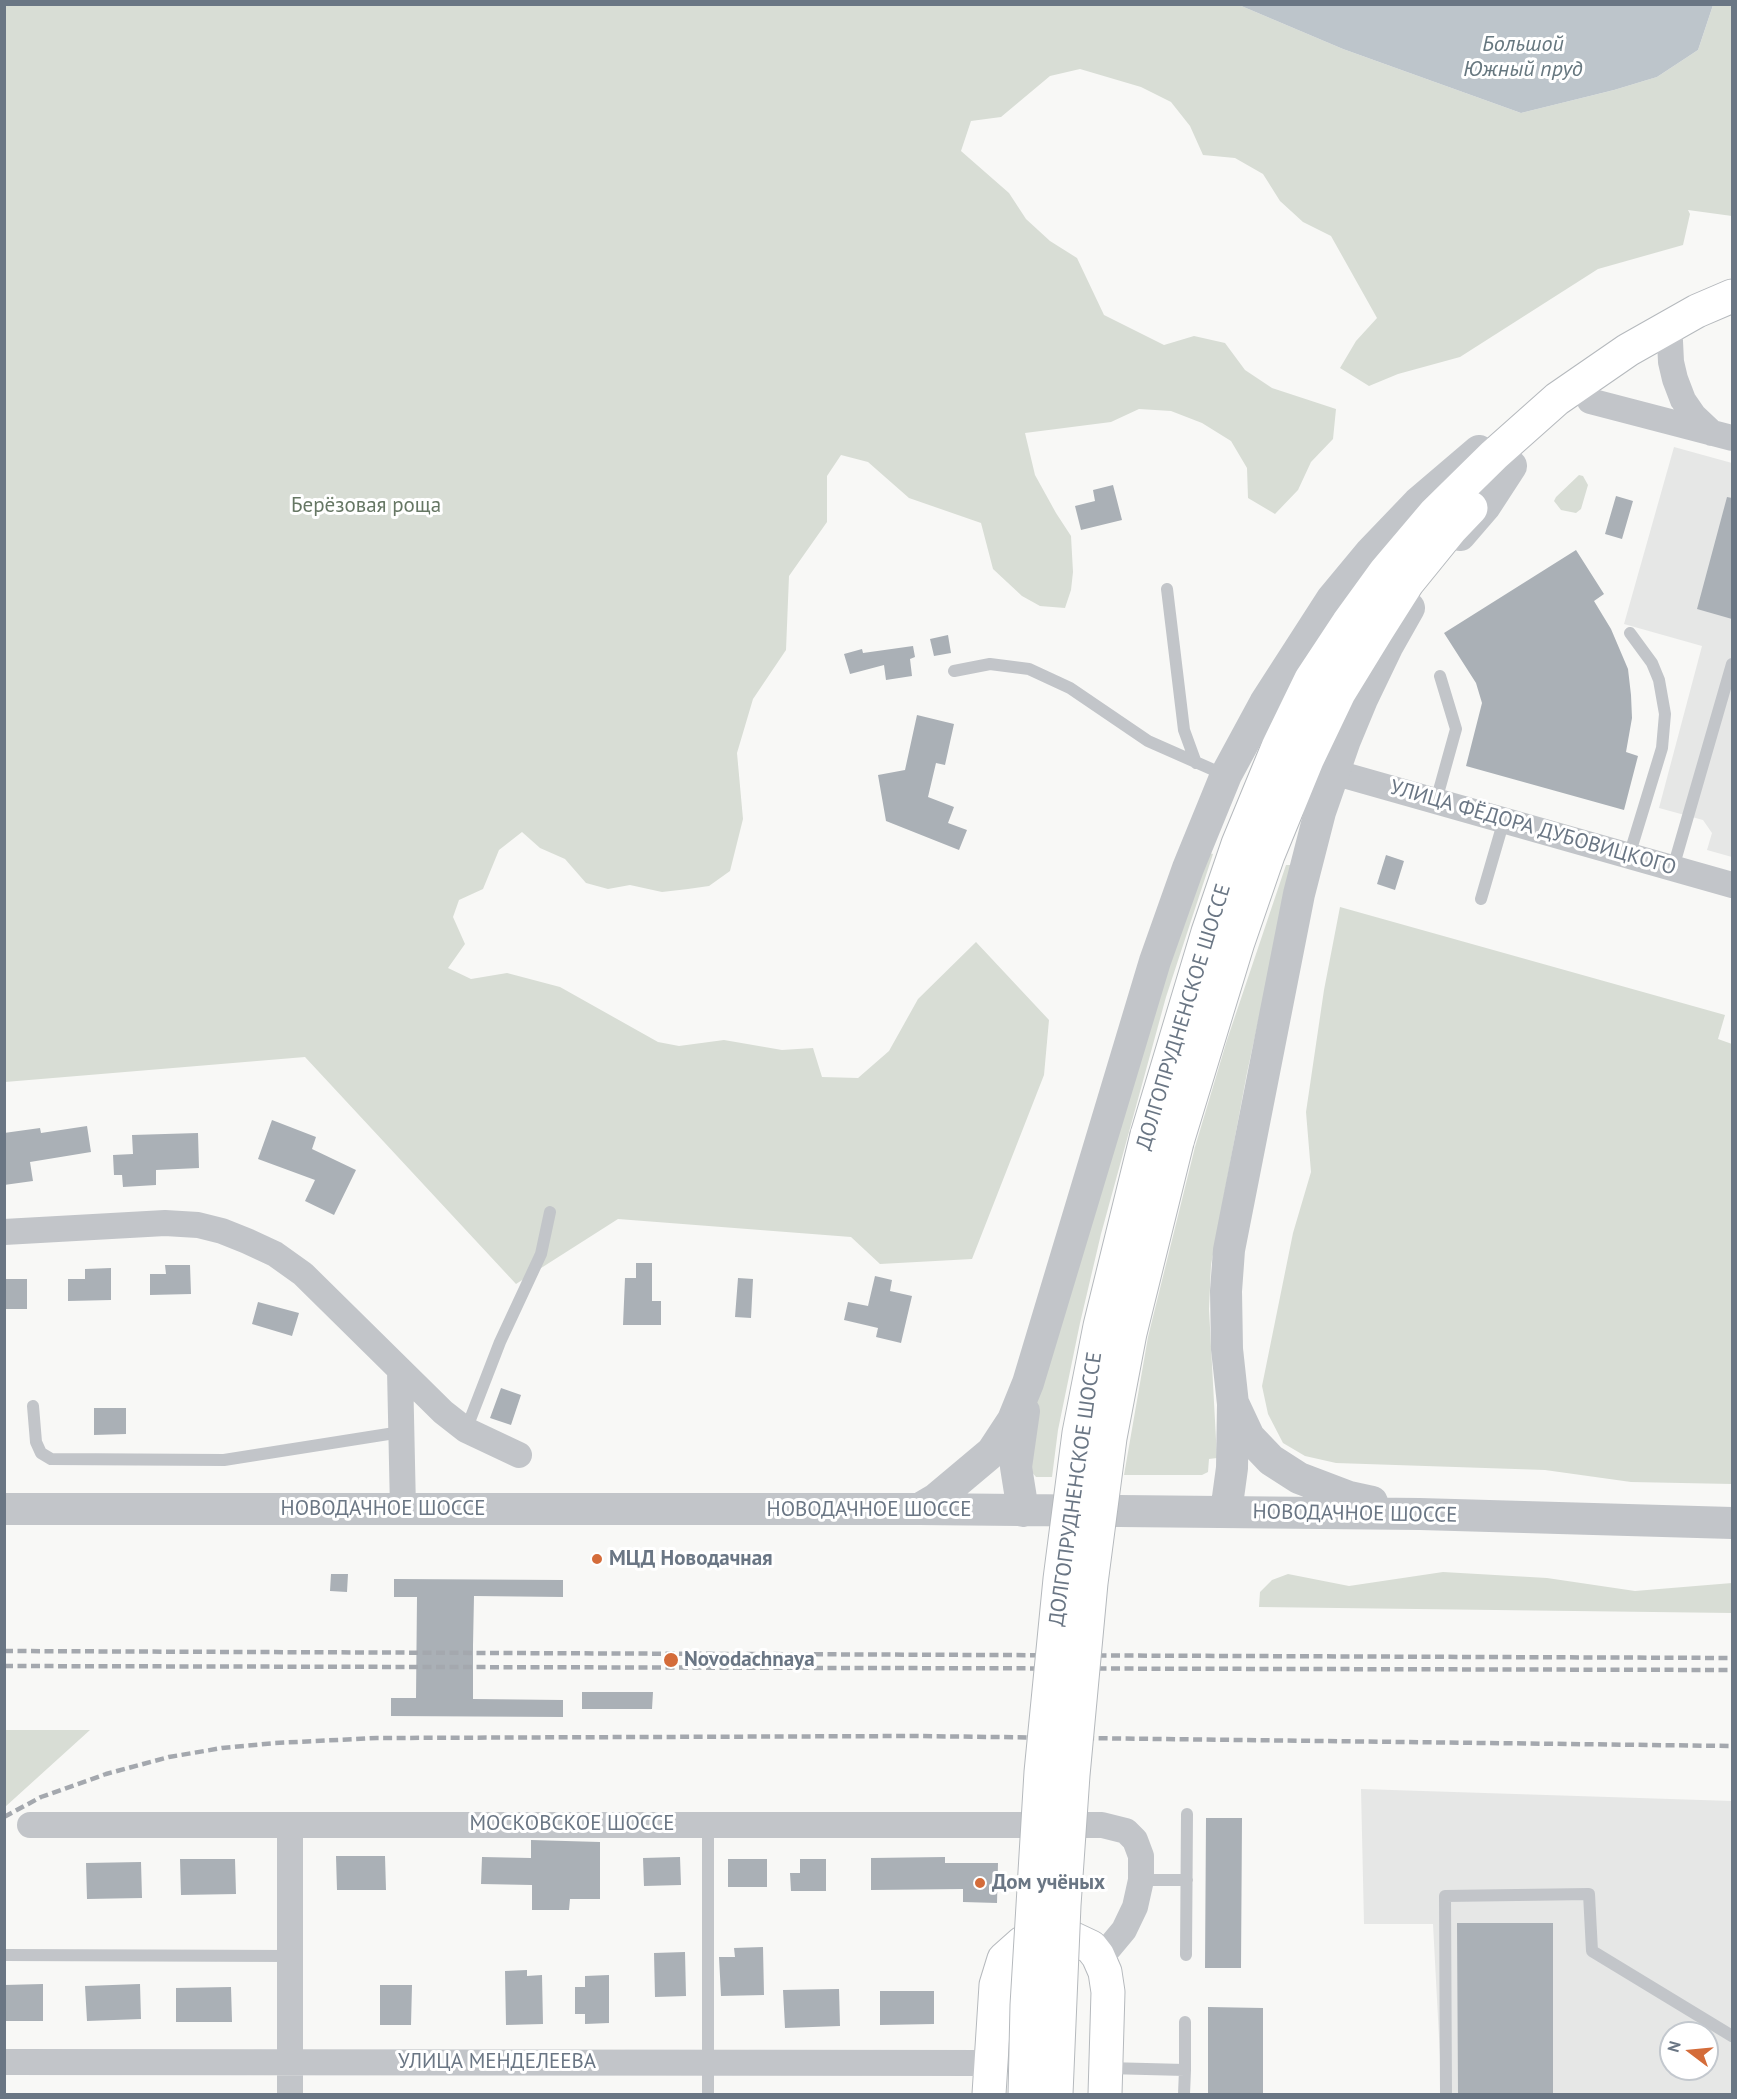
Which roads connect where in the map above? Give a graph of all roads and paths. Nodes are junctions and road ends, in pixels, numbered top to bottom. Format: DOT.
graph roads {
  1 [pos="1732,296"];
  2 [pos="1732,304"];
  3 [pos="1670,341"];
  4 [pos="1557,399"];
  5 [pos="1590,401"];
  6 [pos="1722,436"];
  7 [pos="1511,466"];
  8 [pos="1167,589"];
  9 [pos="1630,633"];
  10 [pos="1732,664"];
  11 [pos="954,671"];
  12 [pos="1440,676"];
  13 [pos="1196,763"];
  14 [pos="1334,772"];
  15 [pos="1226,775"];
  16 [pos="1436,801"];
  17 [pos="1504,820"];
  18 [pos="1629,856"];
  19 [pos="1673,868"];
  20 [pos="1732,885"];
  21 [pos="1481,899"];
  22 [pos="1162,1138"];
  23 [pos="550,1212"];
  24 [pos="4,1232"];
  25 [pos="400,1370"];
  26 [pos="1028,1383"];
  27 [pos="1233,1404"];
  28 [pos="33,1406"];
  29 [pos="466,1430"];
  30 [pos="401,1432"];
  31 [pos="519,1455"];
  32 [pos="4,1509"];
  33 [pos="403,1509"];
  34 [pos="919,1509"];
  35 [pos="1023,1511"];
  36 [pos="1226,1512"];
  37 [pos="1420,1514"];
  38 [pos="1732,1524"];
  39 [pos="1187,1814"];
  40 [pos="708,1824"];
  41 [pos="30,1825"];
  42 [pos="290,1825"];
  43 [pos="1141,1880"];
  44 [pos="1187,1880"];
  45 [pos="4,1955"];
  46 [pos="1186,1955"];
  47 [pos="290,1956"];
  48 [pos="1098,1956"];
  49 [pos="1185,2022"];
  50 [pos="1732,2036"];
  51 [pos="4,2062"];
  52 [pos="290,2062"];
  53 [pos="708,2063"];
  54 [pos="1185,2070"];
  55 [pos="990,2079"];
  56 [pos="1106,2081"];
  57 [pos="290,2094"];
  58 [pos="708,2094"];
  59 [pos="1025,2094"];
  60 [pos="1056,2094"];
  61 [pos="1184,2094"];
  62 [pos="1446,2094"];
  1 -- 4 [label="main road, ДОЛГОПРУДНЕНСКОЕ ШОССЕ"];
  2 -- 3 [label="main road, ДОЛГОПРУДНЕНСКОЕ ШОССЕ"];
  3 -- 5 [label="main road, ДОЛГОПРУДНЕНСКОЕ ШОССЕ"];
  3 -- 6 [label="street"];
  4 -- 15 [label="street"];
  4 -- 22 [label="main road, ДОЛГОПРУДНЕНСКОЕ ШОССЕ"];
  5 -- 6 [label="street"];
  5 -- 7 [label="main road, ДОЛГОПРУДНЕНСКОЕ ШОССЕ"];
  7 -- 14 [label="street"];
  7 -- 22 [label="main road, ДОЛГОПРУДНЕНСКОЕ ШОССЕ"];
  8 -- 13 [label="lane"];
  9 -- 18 [label="lane"];
  10 -- 19 [label="lane"];
  11 -- 13 [label="lane"];
  12 -- 16 [label="lane"];
  13 -- 15 [label="lane"];
  14 -- 16 [label="street, УЛИЦА ФЁДОРА ДУБОВИЦКОГО"];
  14 -- 27 [label="street"];
  15 -- 26 [label="street"];
  16 -- 17 [label="street, УЛИЦА ФЁДОРА ДУБОВИЦКОГО"];
  17 -- 18 [label="street, УЛИЦА ФЁДОРА ДУБОВИЦКОГО"];
  17 -- 21 [label="lane"];
  18 -- 19 [label="street, УЛИЦА ФЁДОРА ДУБОВИЦКОГО"];
  19 -- 20 [label="street, УЛИЦА ФЁДОРА ДУБОВИЦКОГО"];
  22 -- 59 [label="main road, ДОЛГОПРУДНЕНСКОЕ ШОССЕ, bridge"];
  22 -- 60 [label="main road, ДОЛГОПРУДНЕНСКОЕ ШОССЕ, bridge"];
  23 -- 29 [label="lane"];
  24 -- 25 [label="street"];
  25 -- 29 [label="street"];
  25 -- 30 [label="street"];
  26 -- 34 [label="street"];
  26 -- 35 [label="street"];
  27 -- 36 [label="street"];
  27 -- 37 [label="street"];
  28 -- 30 [label="lane"];
  29 -- 31 [label="street"];
  30 -- 33 [label="street"];
  32 -- 33 [label="street, НОВОДАЧНОЕ ШОССЕ"];
  33 -- 34 [label="street, НОВОДАЧНОЕ ШОССЕ"];
  34 -- 35 [label="street, НОВОДАЧНОЕ ШОССЕ"];
  35 -- 36 [label="street, НОВОДАЧНОЕ ШОССЕ"];
  36 -- 37 [label="street, НОВОДАЧНОЕ ШОССЕ"];
  37 -- 38 [label="street, НОВОДАЧНОЕ ШОССЕ"];
  39 -- 44 [label="lane"];
  40 -- 42 [label="street, МОСКОВСКОЕ ШОССЕ"];
  40 -- 43 [label="street, МОСКОВСКОЕ ШОССЕ"];
  40 -- 53 [label="lane"];
  41 -- 42 [label="street, МОСКОВСКОЕ ШОССЕ"];
  42 -- 47 [label="street"];
  43 -- 44 [label="lane"];
  43 -- 48 [label="street"];
  44 -- 46 [label="lane"];
  45 -- 47 [label="lane"];
  47 -- 52 [label="street"];
  48 -- 55 [label="main road"];
  48 -- 56 [label="main road"];
  49 -- 54 [label="lane"];
  50 -- 62 [label="lane"];
  51 -- 52 [label="street, УЛИЦА МЕНДЕЛЕЕВА"];
  52 -- 53 [label="street, УЛИЦА МЕНДЕЛЕЕВА"];
  52 -- 57 [label="street"];
  53 -- 55 [label="street, УЛИЦА МЕНДЕЛЕЕВА"];
  53 -- 58 [label="lane"];
  54 -- 56 [label="lane"];
  54 -- 61 [label="lane"];
}
